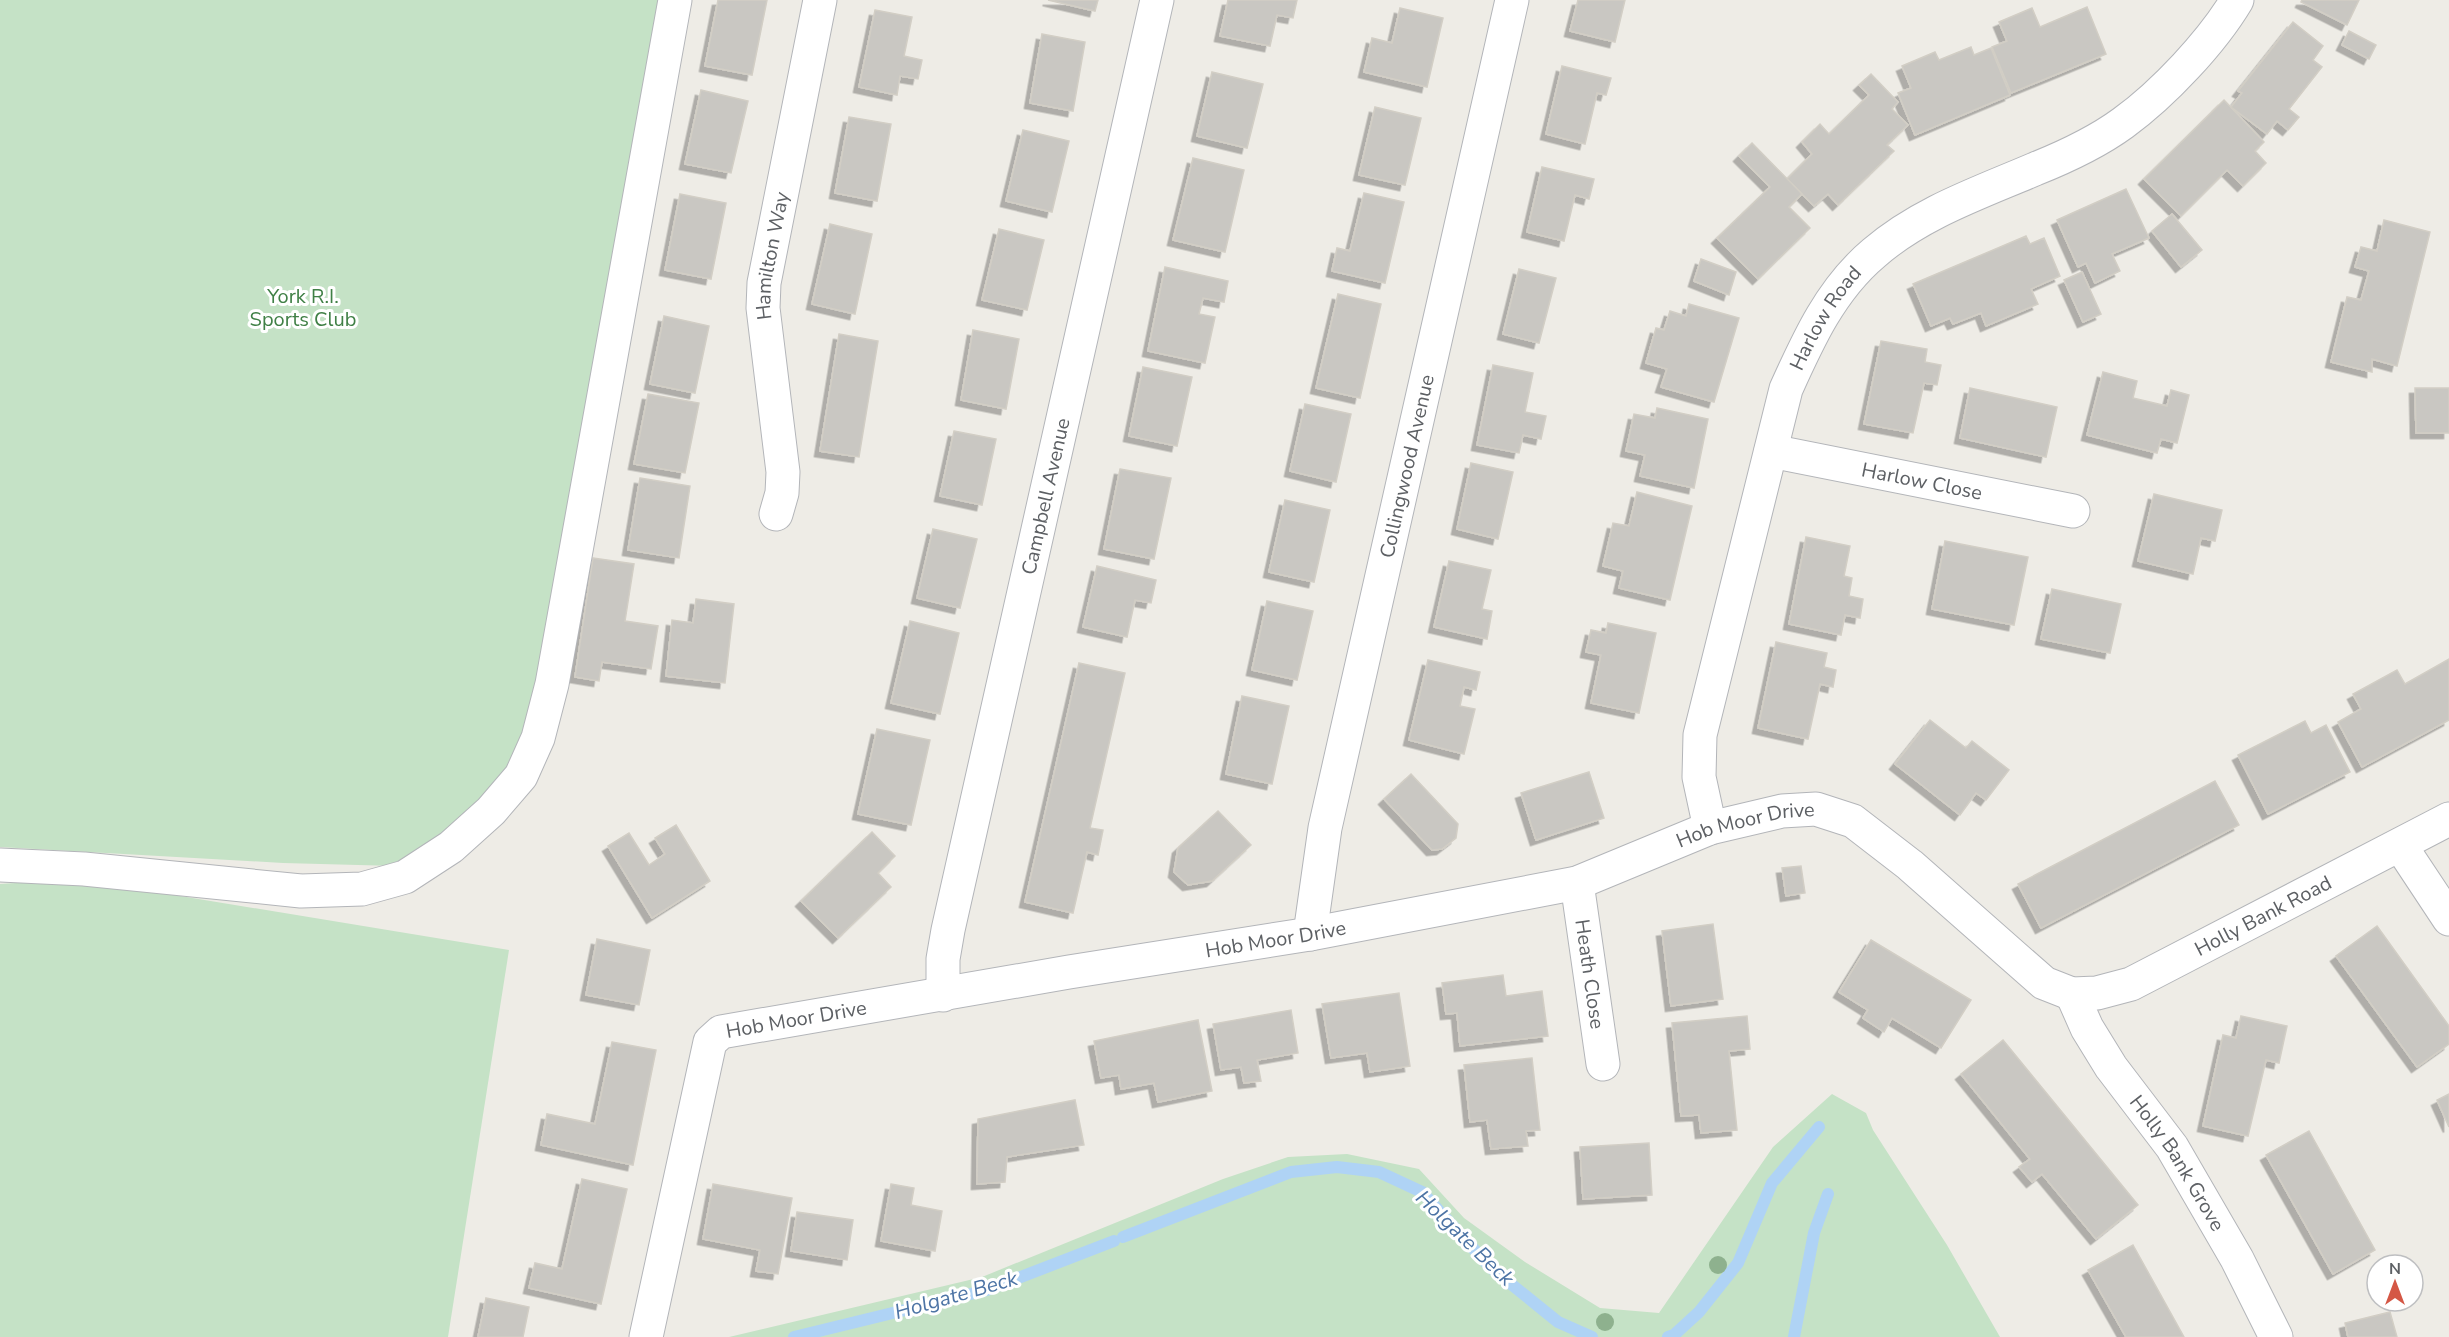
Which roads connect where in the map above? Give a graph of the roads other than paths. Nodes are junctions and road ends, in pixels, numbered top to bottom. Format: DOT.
graph roads {
  1 [pos="675,0"];
  2 [pos="819,0"];
  3 [pos="1157,0"];
  4 [pos="1512,0"];
  5 [pos="2237,0"];
  6 [pos="1771,451"];
  7 [pos="2073,511"];
  8 [pos="776,514"];
  9 [pos="2449,819"];
  10 [pos="1710,828"];
  11 [pos="2400,845"];
  12 [pos="0,865"];
  13 [pos="1577,883"];
  14 [pos="2449,919"];
  15 [pos="1310,934"];
  16 [pos="2072,994"];
  17 [pos="943,995"];
  18 [pos="1603,1064"];
  19 [pos="646,1337"];
  20 [pos="2276,1337"];
  1 -- 12 [label="street"];
  2 -- 8 [label="street, Hamilton Way"];
  3 -- 17 [label="street, Campbell Avenue"];
  4 -- 15 [label="street, Collingwood Avenue"];
  5 -- 6 [label="street, Harlow Road"];
  6 -- 7 [label="street, Harlow Close"];
  6 -- 10 [label="street, Harlow Road"];
  9 -- 11 [label="street, Holly Bank Road"];
  10 -- 13 [label="street, Hob Moor Drive"];
  10 -- 16 [label="street, Hob Moor Drive"];
  11 -- 14 [label="street"];
  11 -- 16 [label="street, Holly Bank Road"];
  13 -- 15 [label="street, Hob Moor Drive"];
  13 -- 18 [label="street, Heath Close"];
  15 -- 17 [label="street, Hob Moor Drive"];
  16 -- 20 [label="street, Holly Bank Grove"];
  17 -- 19 [label="street, Hob Moor Drive"];
}
